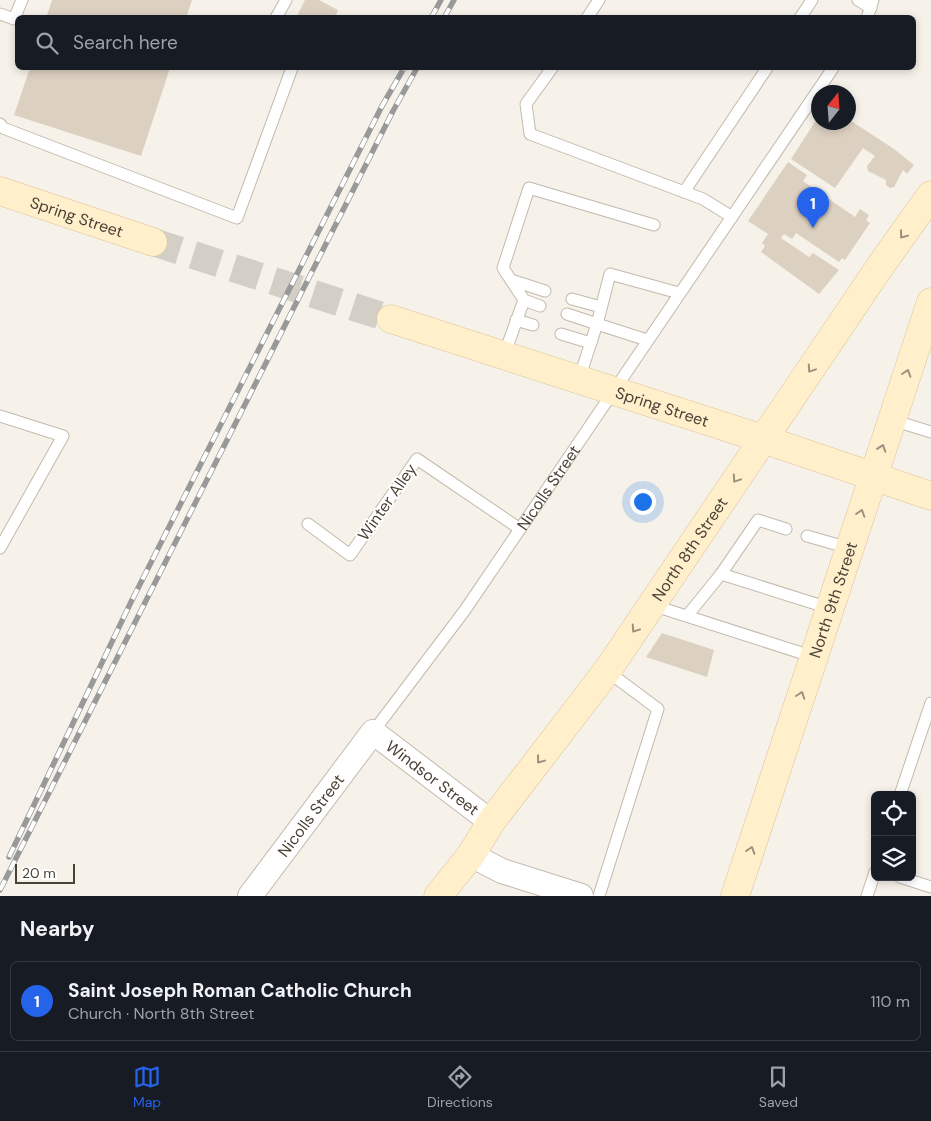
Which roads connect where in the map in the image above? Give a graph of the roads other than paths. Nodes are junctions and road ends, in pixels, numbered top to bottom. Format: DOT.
graph roads {
  1 [pos="22,0"];
  2 [pos="286,0"];
  3 [pos="599,0"];
  4 [pos="812,0"];
  5 [pos="858,0"];
  6 [pos="870,8"];
  7 [pos="0,14"];
  8 [pos="16,15"];
  9 [pos="278,15"];
  10 [pos="589,15"];
  11 [pos="802,15"];
  12 [pos="15,17"];
  13 [pos="291,70"];
  14 [pos="551,70"];
  15 [pos="766,70"];
  16 [pos="832,70"];
  17 [pos="0,124"];
  18 [pos="0,191"];
  19 [pos="684,192"];
  20 [pos="931,195"];
  21 [pos="732,217"];
  22 [pos="654,225"];
  23 [pos="153,242"];
  24 [pos="511,280"];
  25 [pos="545,291"];
  26 [pos="679,293"];
  27 [pos="572,299"];
  28 [pos="524,300"];
  29 [pos="931,302"];
  30 [pos="540,306"];
  31 [pos="601,307"];
  32 [pos="567,314"];
  33 [pos="391,319"];
  34 [pos="516,320"];
  35 [pos="597,324"];
  36 [pos="533,325"];
  37 [pos="561,334"];
  38 [pos="925,338"];
  39 [pos="647,340"];
  40 [pos="591,343"];
  41 [pos="504,355"];
  42 [pos="579,379"];
  43 [pos="614,390"];
  44 [pos="0,416"];
  45 [pos="892,420"];
  46 [pos="931,432"];
  47 [pos="763,439"];
  48 [pos="873,477"];
  49 [pos="931,496"];
  50 [pos="308,524"];
  51 [pos="520,529"];
  52 [pos="786,529"];
  53 [pos="807,536"];
  54 [pos="0,548"];
  55 [pos="849,548"];
  56 [pos="721,574"];
  57 [pos="652,605"];
  58 [pos="829,608"];
  59 [pos="687,616"];
  60 [pos="814,658"];
  61 [pos="607,671"];
  62 [pos="931,703"];
  63 [pos="373,732"];
  64 [pos="901,791"];
  65 [pos="492,822"];
  66 [pos="471,854"];
  67 [pos="872,881"];
  68 [pos="912,881"];
  69 [pos="931,887"];
  70 [pos="548,890"];
  71 [pos="250,896"];
  72 [pos="438,896"];
  73 [pos="581,896"];
  74 [pos="600,896"];
  75 [pos="735,896"];
  76 [pos="867,896"];
  1 -- 8 [label="lane"];
  2 -- 9 [label="lane"];
  3 -- 10 [label="lane"];
  4 -- 11 [label="lane"];
  5 -- 6 [label="lane"];
  7 -- 12 [label="lane"];
  13 -- 17 [label="lane"];
  14 -- 19 [label="lane"];
  15 -- 19 [label="lane"];
  16 -- 21 [label="lane, Nicolls Street"];
  18 -- 23 [label="main road, Spring Street"];
  19 -- 21 [label="lane"];
  20 -- 47 [label="main road, North 8th Street, one-way"];
  21 -- 26 [label="lane, Nicolls Street"];
  22 -- 24 [label="lane"];
  24 -- 25 [label="lane"];
  24 -- 28 [label="lane"];
  26 -- 31 [label="lane"];
  26 -- 39 [label="lane, Nicolls Street"];
  27 -- 31 [label="lane"];
  28 -- 30 [label="lane"];
  28 -- 34 [label="lane"];
  29 -- 38 [label="main road, North 9th Street"];
  31 -- 35 [label="lane"];
  32 -- 35 [label="lane"];
  33 -- 41 [label="main road, Spring Street"];
  34 -- 36 [label="lane"];
  34 -- 41 [label="lane"];
  35 -- 39 [label="lane"];
  35 -- 40 [label="lane"];
  37 -- 40 [label="lane"];
  45 -- 38 [label="main road, North 9th Street, one-way"];
  39 -- 43 [label="lane, Nicolls Street"];
  40 -- 42 [label="lane"];
  41 -- 42 [label="main road, Spring Street"];
  42 -- 43 [label="main road, Spring Street"];
  43 -- 47 [label="main road, Spring Street"];
  43 -- 51 [label="lane, Nicolls Street"];
  44 -- 54 [label="lane"];
  45 -- 46 [label="lane"];
  48 -- 45 [label="main road, North 9th Street, one-way"];
  47 -- 48 [label="main road, Spring Street"];
  47 -- 57 [label="main road, North 8th Street, one-way"];
  48 -- 49 [label="main road, Spring Street"];
  55 -- 48 [label="main road, North 9th Street, one-way"];
  50 -- 51 [label="lane, Winter Alley"];
  51 -- 63 [label="lane, Nicolls Street"];
  52 -- 56 [label="lane"];
  53 -- 55 [label="lane"];
  55 -- 58 [label="main road, North 9th Street"];
  56 -- 58 [label="lane"];
  56 -- 59 [label="lane"];
  57 -- 59 [label="lane"];
  57 -- 61 [label="main road, North 8th Street, one-way"];
  58 -- 60 [label="main road, North 9th Street"];
  59 -- 60 [label="lane"];
  75 -- 60 [label="main road, North 9th Street, one-way"];
  61 -- 65 [label="main road, North 8th Street, one-way"];
  61 -- 74 [label="lane"];
  62 -- 64 [label="lane"];
  63 -- 65 [label="street, Windsor Street"];
  63 -- 71 [label="street, Nicolls Street"];
  65 -- 66 [label="main road, North 8th Street"];
  66 -- 70 [label="street"];
  66 -- 72 [label="main road, North 8th Street"];
  67 -- 76 [label="lane"];
  68 -- 69 [label="lane"];
  70 -- 73 [label="street"];
}
